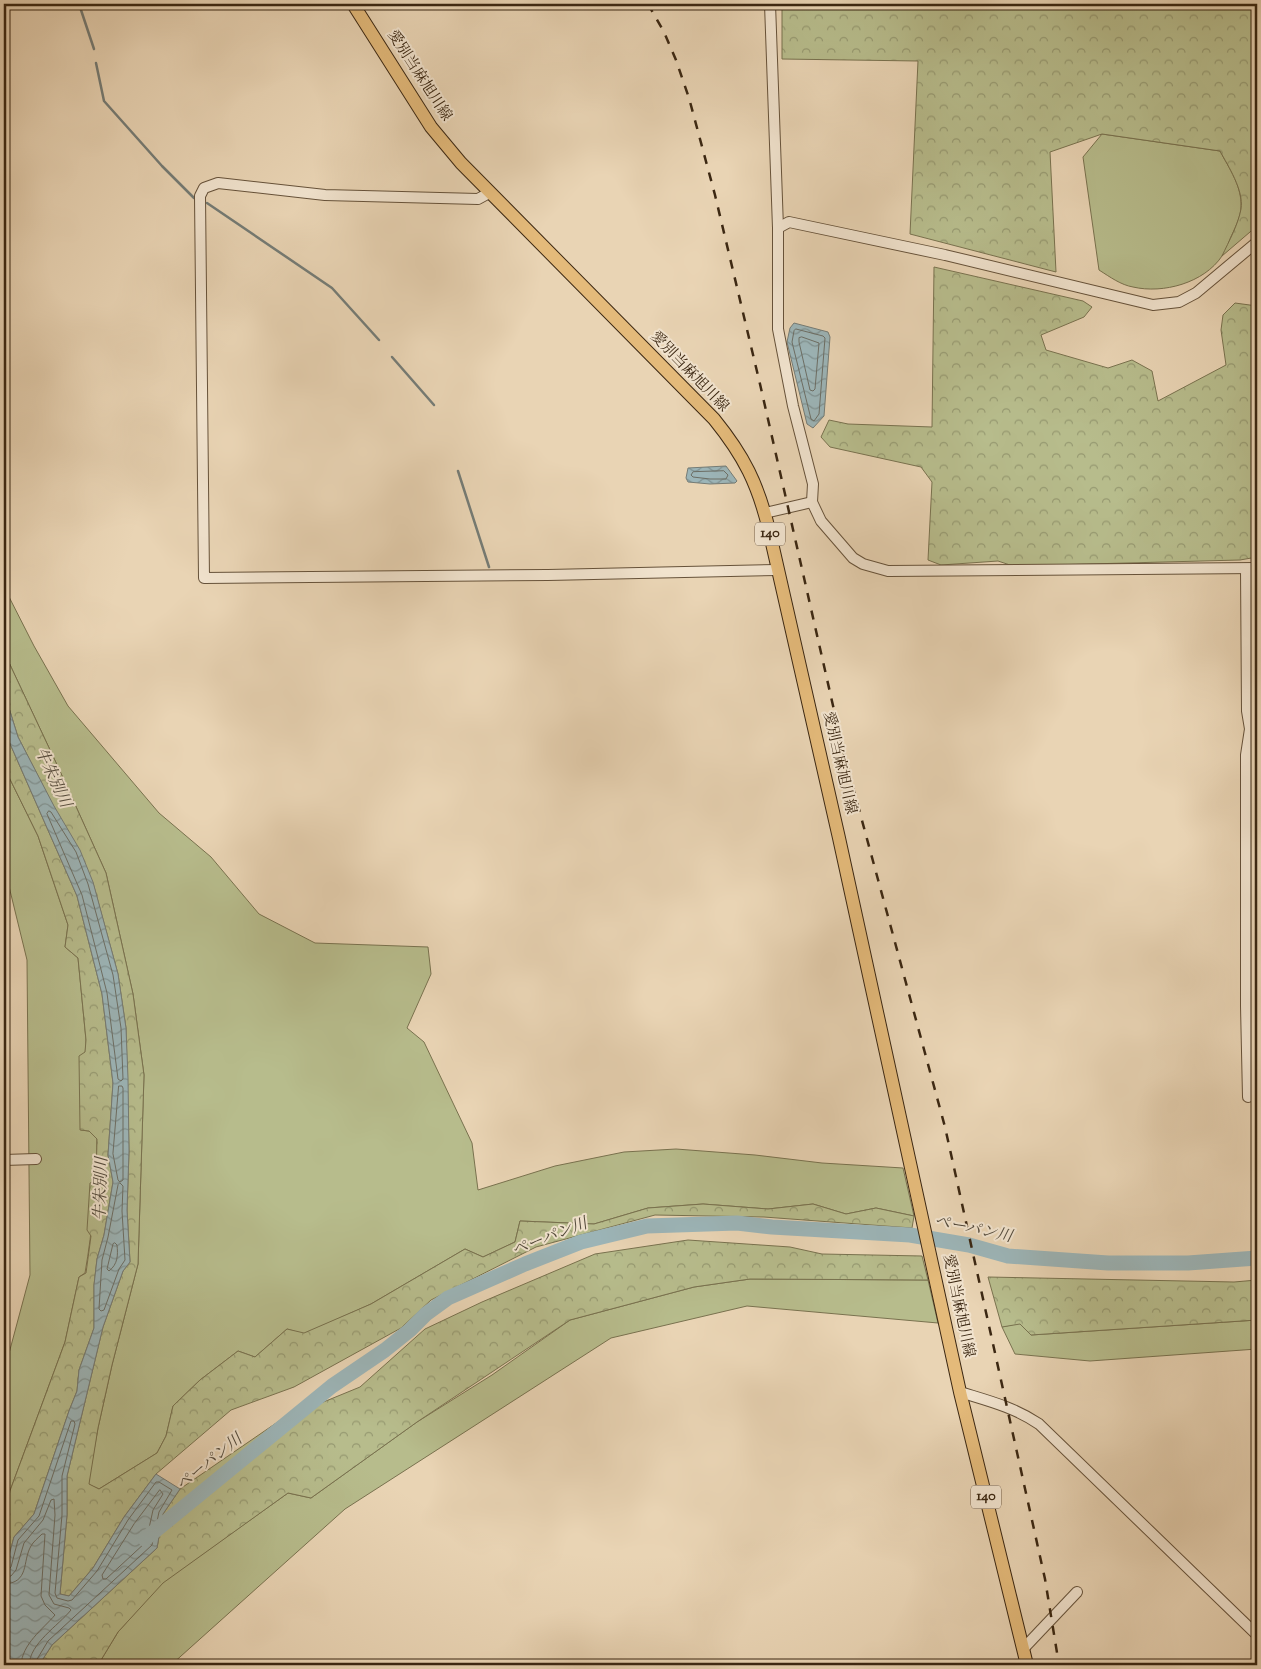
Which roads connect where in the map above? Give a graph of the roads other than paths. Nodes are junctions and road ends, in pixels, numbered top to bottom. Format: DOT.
graph roads {
  1 [pos="353,4"];
  2 [pos="770,4"];
  3 [pos="489,193"];
  4 [pos="778,228"];
  5 [pos="1257,242"];
  6 [pos="812,502"];
  7 [pos="765,513"];
  8 [pos="1257,568"];
  9 [pos="1246,569"];
  10 [pos="778,570"];
  11 [pos="1250,729"];
  12 [pos="1257,742"];
  13 [pos="1248,1098"];
  14 [pos="36,1159"];
  15 [pos="4,1160"];
  16 [pos="960,1392"];
  17 [pos="1077,1592"];
  18 [pos="1257,1635"];
  19 [pos="1023,1649"];
  20 [pos="1027,1665"];
  1 -- 3 [label="main road, 愛別当麻旭川線 / 140"];
  2 -- 4 [label="street"];
  3 -- 7 [label="main road, 愛別当麻旭川線 / 140"];
  3 -- 10 [label="street"];
  4 -- 5 [label="street"];
  4 -- 6 [label="street"];
  6 -- 7 [label="street"];
  6 -- 9 [label="street"];
  7 -- 10 [label="main road, 愛別当麻旭川線 / 140"];
  8 -- 9 [label="street"];
  9 -- 11 [label="street"];
  10 -- 16 [label="main road, 愛別当麻旭川線 / 140"];
  11 -- 12 [label="street"];
  11 -- 13 [label="street"];
  14 -- 15 [label="street"];
  16 -- 18 [label="street"];
  16 -- 19 [label="main road, 愛別当麻旭川線 / 140"];
  17 -- 19 [label="street"];
  19 -- 20 [label="main road, 愛別当麻旭川線 / 140"];
}
